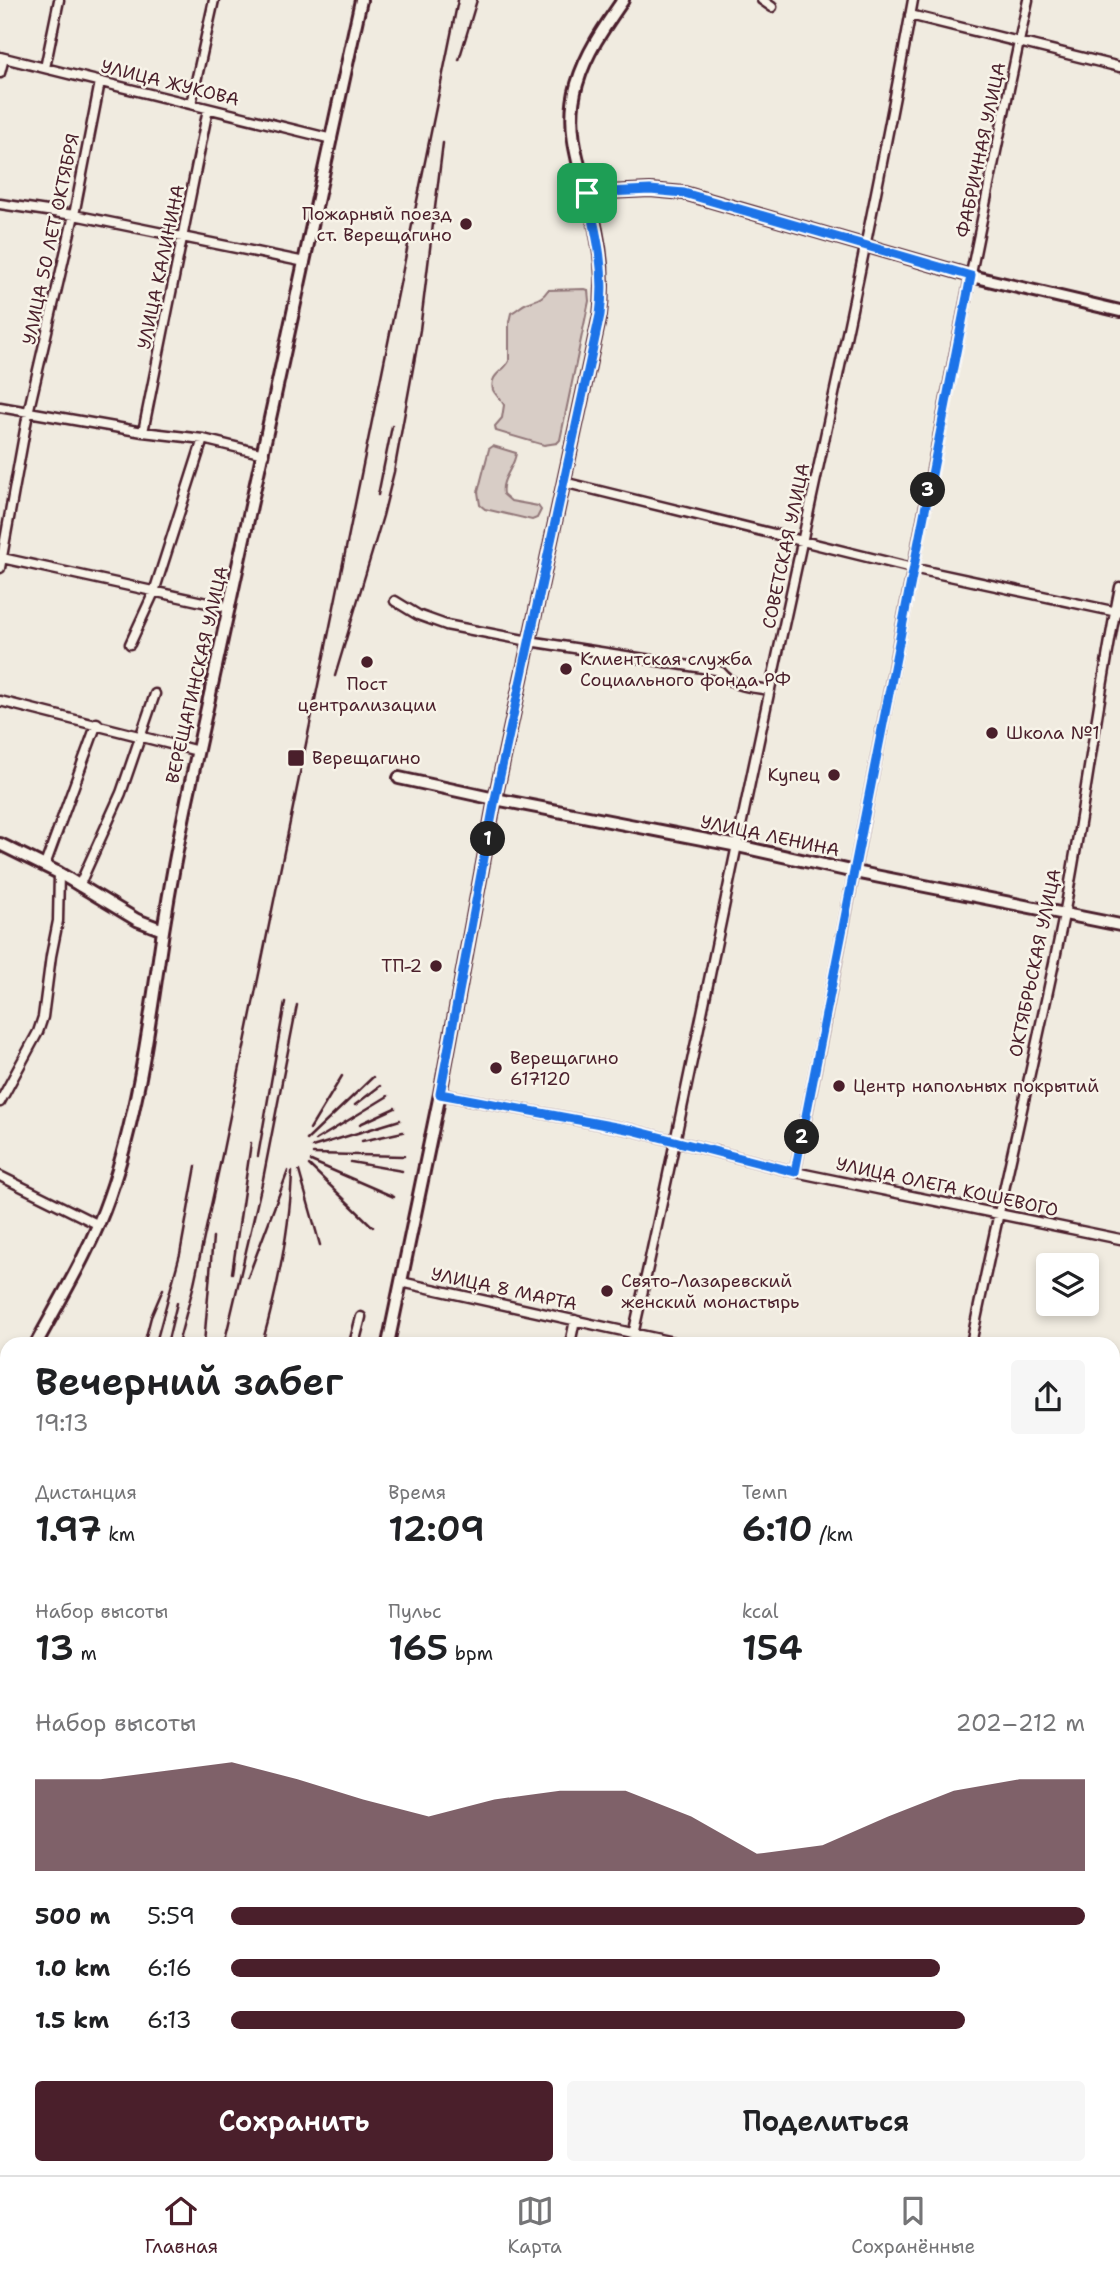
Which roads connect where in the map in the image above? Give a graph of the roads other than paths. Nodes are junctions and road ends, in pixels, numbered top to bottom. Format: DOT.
graph roads {
  1 [pos="59,0"];
  2 [pos="214,0"];
  3 [pos="361,0"];
  4 [pos="623,0"];
  5 [pos="762,0"];
  6 [pos="913,0"];
  7 [pos="1028,0"];
  8 [pos="772,7"];
  9 [pos="910,15"];
  10 [pos="1019,44"];
  11 [pos="2,58"];
  12 [pos="1120,67"];
  13 [pos="45,68"];
  14 [pos="0,73"];
  15 [pos="100,82"];
  16 [pos="191,104"];
  17 [pos="208,109"];
  18 [pos="332,139"];
  19 [pos="587,193"];
  20 [pos="0,204"];
  21 [pos="74,215"];
  22 [pos="184,238"];
  23 [pos="865,247"];
  24 [pos="305,262"];
  25 [pos="971,276"];
  26 [pos="1120,311"];
  27 [pos="0,407"];
  28 [pos="28,413"];
  29 [pos="143,432"];
  30 [pos="203,439"];
  31 [pos="264,454"];
  32 [pos="563,482"];
  33 [pos="804,541"];
  34 [pos="2,558"];
  35 [pos="0,568"];
  36 [pos="912,568"];
  37 [pos="1120,587"];
  38 [pos="154,592"];
  39 [pos="395,601"];
  40 [pos="230,608"];
  41 [pos="1117,612"];
  42 [pos="529,641"];
  43 [pos="130,643"];
  44 [pos="770,690"];
  45 [pos="155,694"];
  46 [pos="0,701"];
  47 [pos="97,723"];
  48 [pos="142,737"];
  49 [pos="198,751"];
  50 [pos="399,778"];
  51 [pos="495,799"];
  52 [pos="0,844"];
  53 [pos="738,846"];
  54 [pos="46,866"];
  55 [pos="855,872"];
  56 [pos="59,873"];
  57 [pos="79,886"];
  58 [pos="1064,914"];
  59 [pos="1120,925"];
  60 [pos="163,930"];
  61 [pos="440,1094"];
  62 [pos="0,1101"];
  63 [pos="674,1142"];
  64 [pos="795,1172"];
  65 [pos="0,1176"];
  66 [pos="997,1212"];
  67 [pos="99,1225"];
  68 [pos="1120,1239"];
  69 [pos="401,1282"];
  70 [pos="361,1317"];
  71 [pos="575,1320"];
  72 [pos="633,1333"];
  73 [pos="40,1337"];
  74 [pos="357,1337"];
  75 [pos="389,1337"];
  76 [pos="571,1337"];
  77 [pos="632,1337"];
  78 [pos="651,1337"];
  79 [pos="972,1337"];
  1 -- 13 [label="street"];
  2 -- 16 [label="street"];
  3 -- 18 [label="main road, ВЕРЕЩАГИНСКАЯ УЛИЦА"];
  4 -- 19 [label="main road"];
  5 -- 8 [label="street"];
  6 -- 9 [label="street, СОВЕТСКАЯ УЛИЦА"];
  7 -- 10 [label="street, ФАБРИЧНАЯ УЛИЦА"];
  9 -- 10 [label="street"];
  9 -- 23 [label="street, СОВЕТСКАЯ УЛИЦА"];
  10 -- 12 [label="street"];
  10 -- 25 [label="street, ФАБРИЧНАЯ УЛИЦА"];
  11 -- 13 [label="street, УЛИЦА ЖУКОВА"];
  11 -- 14 [label="street"];
  13 -- 15 [label="street, УЛИЦА ЖУКОВА"];
  15 -- 16 [label="street, УЛИЦА ЖУКОВА"];
  15 -- 21 [label="street, УЛИЦА 50 ЛЕТ ОКТЯБРЯ"];
  16 -- 17 [label="street, УЛИЦА ЖУКОВА"];
  17 -- 18 [label="street, УЛИЦА ЖУКОВА"];
  17 -- 22 [label="street, УЛИЦА КАЛИНИНА"];
  18 -- 24 [label="main road, ВЕРЕЩАГИНСКАЯ УЛИЦА"];
  19 -- 23 [label="main road"];
  19 -- 32 [label="main road"];
  20 -- 21 [label="street"];
  21 -- 22 [label="street"];
  21 -- 28 [label="street, УЛИЦА 50 ЛЕТ ОКТЯБРЯ"];
  22 -- 24 [label="street"];
  22 -- 29 [label="street, УЛИЦА КАЛИНИНА"];
  23 -- 25 [label="main road"];
  23 -- 33 [label="street, СОВЕТСКАЯ УЛИЦА"];
  24 -- 31 [label="main road, ВЕРЕЩАГИНСКАЯ УЛИЦА"];
  25 -- 26 [label="main road"];
  25 -- 36 [label="street, ФАБРИЧНАЯ УЛИЦА"];
  27 -- 28 [label="street"];
  28 -- 29 [label="street"];
  28 -- 34 [label="street, УЛИЦА 50 ЛЕТ ОКТЯБРЯ"];
  29 -- 30 [label="street"];
  30 -- 31 [label="street"];
  30 -- 38 [label="street"];
  31 -- 40 [label="main road, ВЕРЕЩАГИНСКАЯ УЛИЦА"];
  32 -- 33 [label="street"];
  32 -- 42 [label="main road"];
  33 -- 36 [label="street"];
  33 -- 44 [label="street, СОВЕТСКАЯ УЛИЦА"];
  34 -- 35 [label="street, УЛИЦА 50 ЛЕТ ОКТЯБРЯ"];
  34 -- 38 [label="street"];
  36 -- 41 [label="street"];
  36 -- 55 [label="street, ФАБРИЧНАЯ УЛИЦА"];
  37 -- 41 [label="street, ОКТЯБРЬСКАЯ УЛИЦА"];
  38 -- 40 [label="street"];
  38 -- 43 [label="street"];
  39 -- 42 [label="street"];
  40 -- 49 [label="main road, ВЕРЕЩАГИНСКАЯ УЛИЦА"];
  41 -- 58 [label="street, ОКТЯБРЬСКАЯ УЛИЦА"];
  42 -- 44 [label="street"];
  42 -- 51 [label="main road"];
  44 -- 53 [label="street, СОВЕТСКАЯ УЛИЦА"];
  45 -- 48 [label="street"];
  46 -- 47 [label="street"];
  47 -- 48 [label="street"];
  47 -- 54 [label="street"];
  48 -- 49 [label="street"];
  48 -- 57 [label="street"];
  49 -- 60 [label="main road, ВЕРЕЩАГИНСКАЯ УЛИЦА"];
  50 -- 51 [label="main road, УЛИЦА ЛЕНИНА"];
  51 -- 53 [label="main road, УЛИЦА ЛЕНИНА"];
  51 -- 61 [label="main road"];
  52 -- 54 [label="main road"];
  53 -- 55 [label="main road, УЛИЦА ЛЕНИНА"];
  53 -- 63 [label="street, СОВЕТСКАЯ УЛИЦА"];
  54 -- 56 [label="main road"];
  55 -- 58 [label="main road, УЛИЦА ЛЕНИНА"];
  55 -- 64 [label="street, ФАБРИЧНАЯ УЛИЦА"];
  56 -- 57 [label="main road"];
  56 -- 62 [label="street"];
  57 -- 60 [label="main road"];
  58 -- 59 [label="main road, УЛИЦА ЛЕНИНА"];
  58 -- 66 [label="street, ОКТЯБРЬСКАЯ УЛИЦА"];
  60 -- 67 [label="main road, ВЕРЕЩАГИНСКАЯ УЛИЦА"];
  61 -- 63 [label="street, УЛИЦА ОЛЕГА КОШЕВОГО"];
  61 -- 69 [label="main road"];
  63 -- 64 [label="street, УЛИЦА ОЛЕГА КОШЕВОГО"];
  63 -- 72 [label="street, СОВЕТСКАЯ УЛИЦА"];
  64 -- 66 [label="street, УЛИЦА ОЛЕГА КОШЕВОГО"];
  65 -- 67 [label="street"];
  66 -- 68 [label="street, УЛИЦА ОЛЕГА КОШЕВОГО"];
  66 -- 79 [label="street, ОКТЯБРЬСКАЯ УЛИЦА"];
  67 -- 73 [label="main road, ВЕРЕЩАГИНСКАЯ УЛИЦА"];
  69 -- 71 [label="street, УЛИЦА 8 МАРТА"];
  69 -- 75 [label="main road"];
  70 -- 74 [label="street"];
  71 -- 72 [label="street, УЛИЦА 8 МАРТА"];
  71 -- 76 [label="street"];
  72 -- 77 [label="street, СОВЕТСКАЯ УЛИЦА"];
  72 -- 78 [label="street, УЛИЦА 8 МАРТА"];
}
